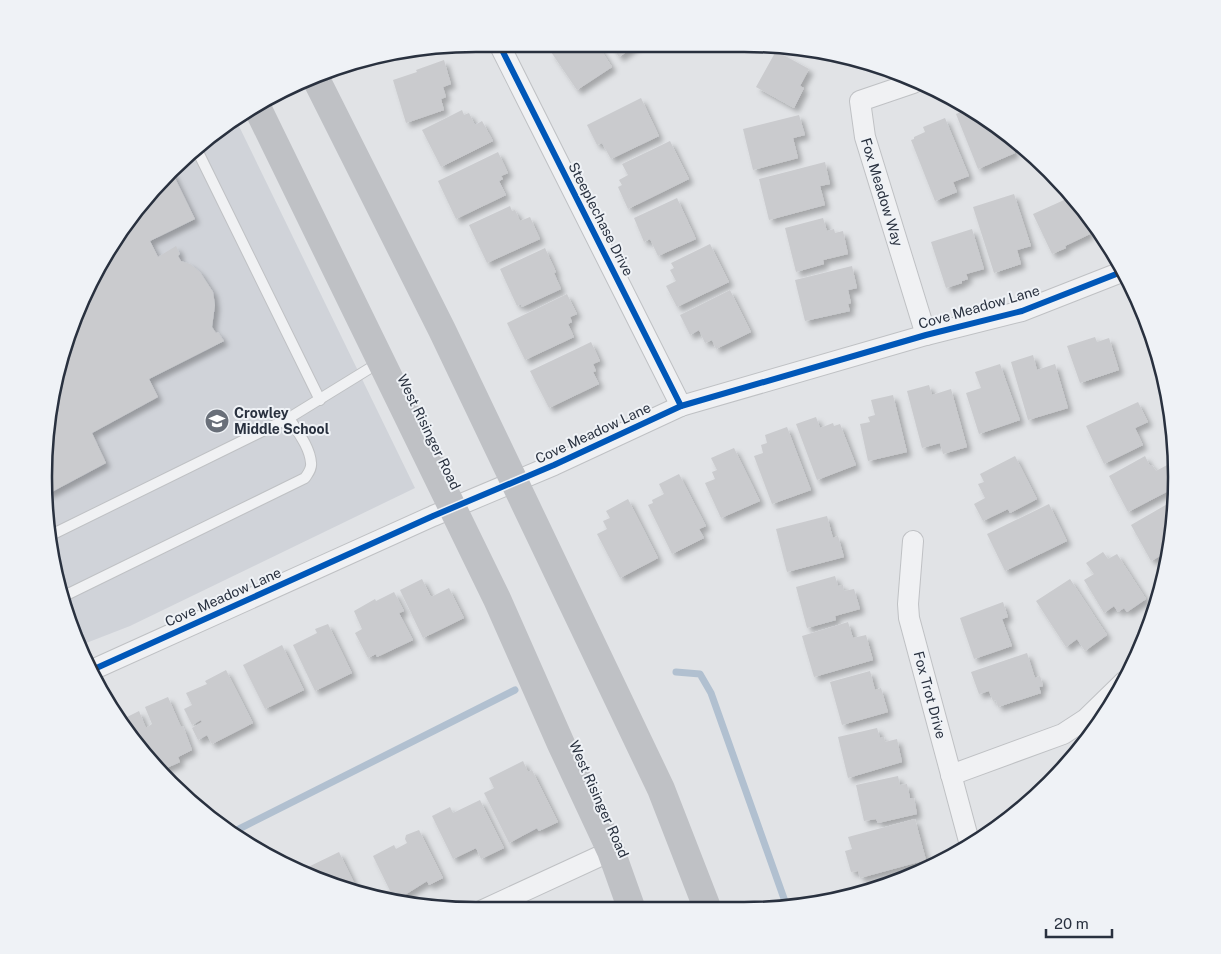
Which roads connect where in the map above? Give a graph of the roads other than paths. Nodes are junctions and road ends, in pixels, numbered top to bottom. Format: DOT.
graph roads {
  1 [pos="503,52"];
  2 [pos="318,84"];
  3 [pos="906,85"];
  4 [pos="260,112"];
  5 [pos="200,156"];
  6 [pos="1117,275"];
  7 [pos="926,335"];
  8 [pos="380,361"];
  9 [pos="320,400"];
  10 [pos="681,406"];
  11 [pos="289,418"];
  12 [pos="514,482"];
  13 [pos="452,508"];
  14 [pos="56,532"];
  15 [pos="913,542"];
  16 [pos="69,594"];
  17 [pos="97,668"];
  18 [pos="1105,701"];
  19 [pos="951,775"];
  20 [pos="968,838"];
  21 [pos="611,851"];
  22 [pos="500,902"];
  23 [pos="629,902"];
  24 [pos="705,902"];
  1 -- 10 [label="street, Steeplechase Drive"];
  2 -- 12 [label="main road"];
  3 -- 7 [label="street, Fox Meadow Way"];
  4 -- 8 [label="main road, West Risinger Road"];
  5 -- 9 [label="lane"];
  6 -- 7 [label="street, Cove Meadow Lane"];
  7 -- 10 [label="street, Cove Meadow Lane"];
  8 -- 9 [label="lane"];
  8 -- 13 [label="main road, West Risinger Road"];
  9 -- 11 [label="lane"];
  10 -- 12 [label="street, Cove Meadow Lane"];
  11 -- 14 [label="lane"];
  11 -- 16 [label="lane"];
  12 -- 13 [label="street, Cove Meadow Lane"];
  12 -- 24 [label="main road"];
  13 -- 17 [label="street, Cove Meadow Lane"];
  13 -- 21 [label="main road, West Risinger Road"];
  15 -- 19 [label="street, Fox Trot Drive"];
  18 -- 19 [label="street"];
  19 -- 20 [label="street, Fox Trot Drive"];
  21 -- 22 [label="street"];
  21 -- 23 [label="main road, West Risinger Road"];
}
